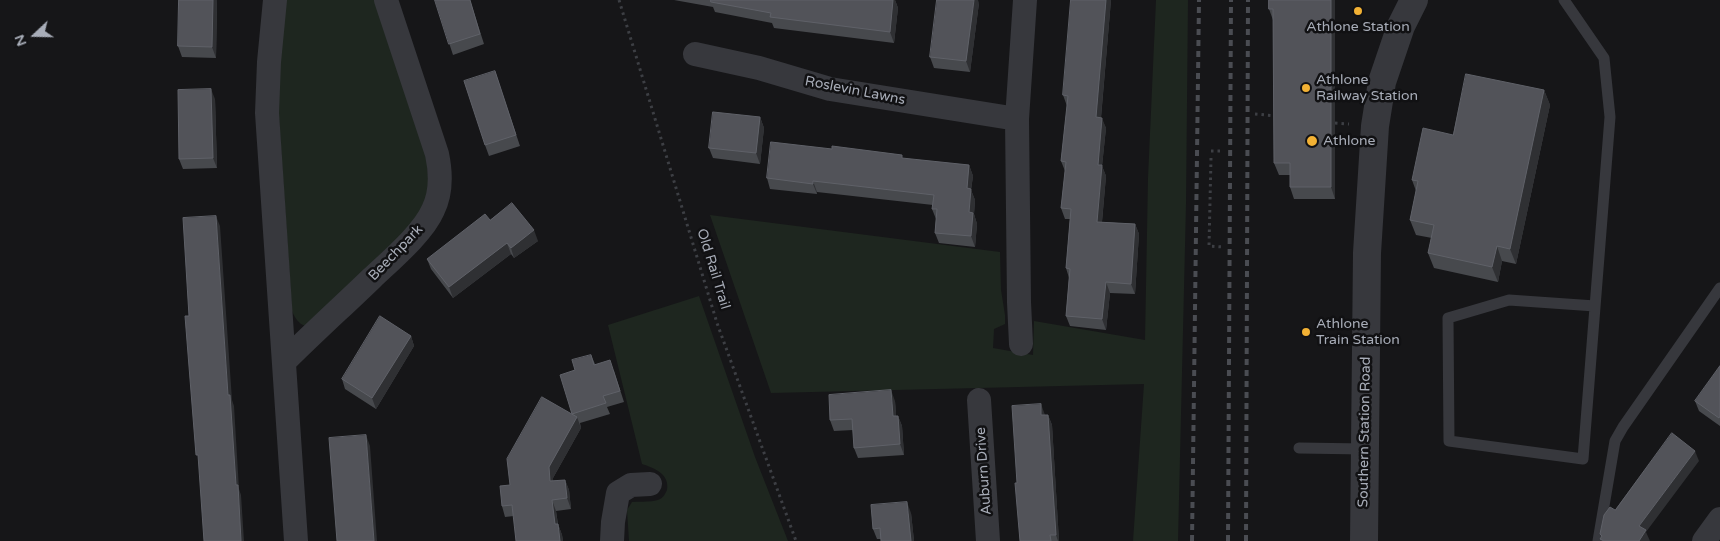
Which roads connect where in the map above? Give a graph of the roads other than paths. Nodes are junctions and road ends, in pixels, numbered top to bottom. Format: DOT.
graph roads {
  1 [pos="275,0"];
  2 [pos="386,0"];
  3 [pos="1025,0"];
  4 [pos="1414,0"];
  5 [pos="1564,0"];
  6 [pos="695,54"];
  7 [pos="1017,119"];
  8 [pos="1720,288"];
  9 [pos="1595,306"];
  10 [pos="1021,344"];
  11 [pos="284,362"];
  12 [pos="979,400"];
  13 [pos="1299,448"];
  14 [pos="1365,449"];
  15 [pos="650,484"];
  16 [pos="1720,519"];
  17 [pos="296,541"];
  18 [pos="612,541"];
  19 [pos="988,541"];
  20 [pos="1364,541"];
  21 [pos="1598,541"];
  22 [pos="1704,541"];
  1 -- 11 [label="street"];
  2 -- 11 [label="street, Beechpark"];
  3 -- 7 [label="street"];
  4 -- 14 [label="street, Southern Station Road"];
  5 -- 9 [label="lane"];
  6 -- 7 [label="street, Roslevin Lawns"];
  7 -- 10 [label="street"];
  8 -- 21 [label="lane"];
  9 -- 9 [label="lane"];
  11 -- 17 [label="street"];
  12 -- 19 [label="street, Auburn Drive"];
  13 -- 14 [label="lane"];
  14 -- 20 [label="street, Southern Station Road"];
  15 -- 18 [label="street"];
  16 -- 22 [label="street"];
}
